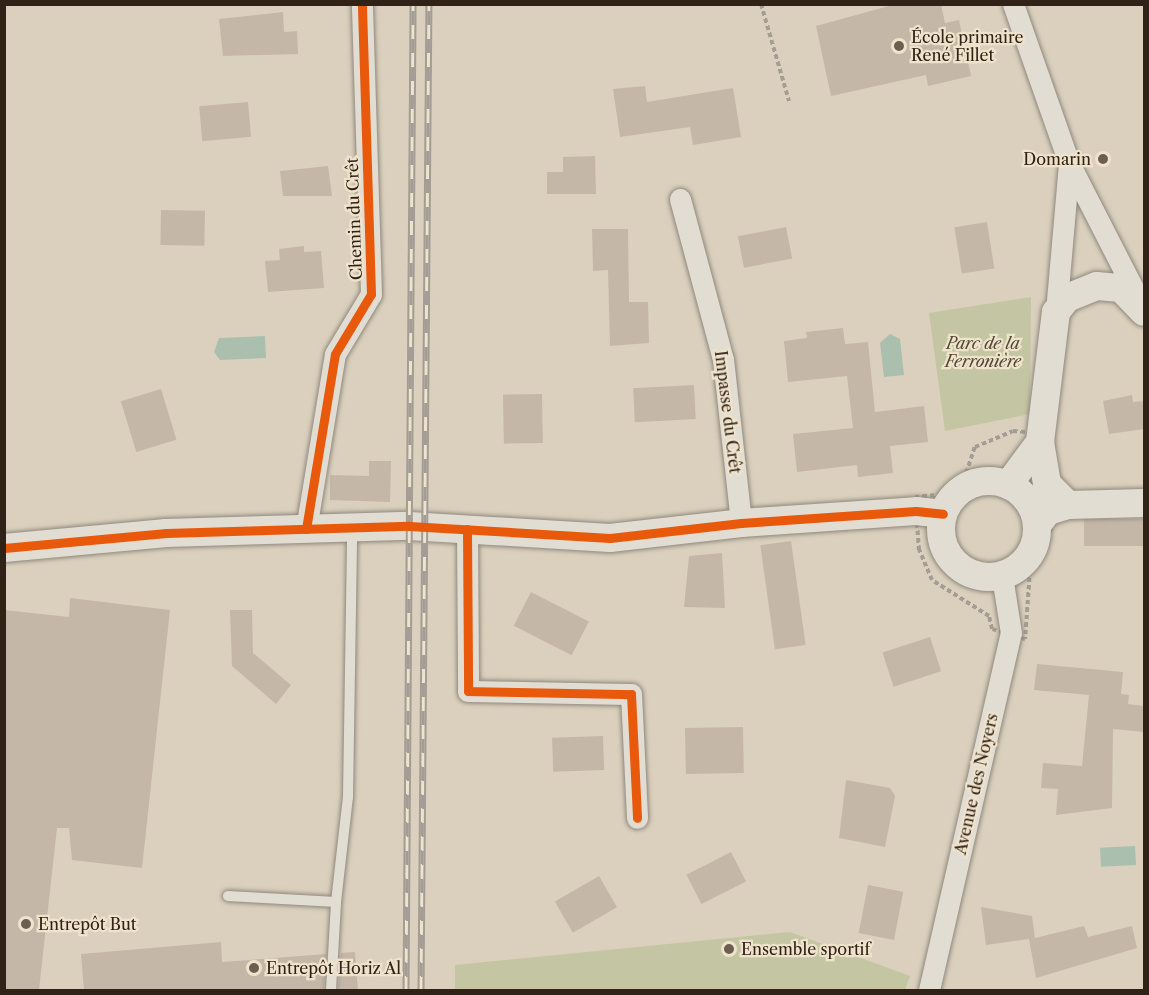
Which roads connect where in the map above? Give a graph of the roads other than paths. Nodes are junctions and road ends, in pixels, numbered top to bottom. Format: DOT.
graph roads {
  1 [pos="362,4"];
  2 [pos="1013,4"];
  3 [pos="1069,163"];
  4 [pos="680,199"];
  5 [pos="1142,306"];
  6 [pos="1056,312"];
  7 [pos="1041,436"];
  8 [pos="1008,485"];
  9 [pos="1144,503"];
  10 [pos="1068,505"];
  11 [pos="930,512"];
  12 [pos="741,523"];
  13 [pos="1037,525"];
  14 [pos="352,528"];
  15 [pos="306,529"];
  16 [pos="467,529"];
  17 [pos="4,548"];
  18 [pos="1002,576"];
  19 [pos="637,818"];
  20 [pos="228,896"];
  21 [pos="336,902"];
  22 [pos="331,990"];
  23 [pos="929,990"];
  1 -- 15 [label="street, Chemin du Crêt"];
  2 -- 3 [label="street"];
  3 -- 5 [label="street"];
  3 -- 6 [label="street"];
  4 -- 12 [label="street, Impasse du Crêt"];
  5 -- 6 [label="street"];
  6 -- 7 [label="street"];
  7 -- 8 [label="street"];
  7 -- 10 [label="street"];
  8 -- 11 [label="street"];
  8 -- 13 [label="street"];
  9 -- 10 [label="street"];
  10 -- 13 [label="street"];
  11 -- 12 [label="street"];
  11 -- 18 [label="street"];
  12 -- 16 [label="street"];
  13 -- 18 [label="street"];
  14 -- 15 [label="street"];
  14 -- 16 [label="street"];
  14 -- 21 [label="lane"];
  15 -- 17 [label="street"];
  16 -- 19 [label="street"];
  18 -- 23 [label="street, Avenue des Noyers"];
  20 -- 21 [label="lane"];
  21 -- 22 [label="lane"];
}
